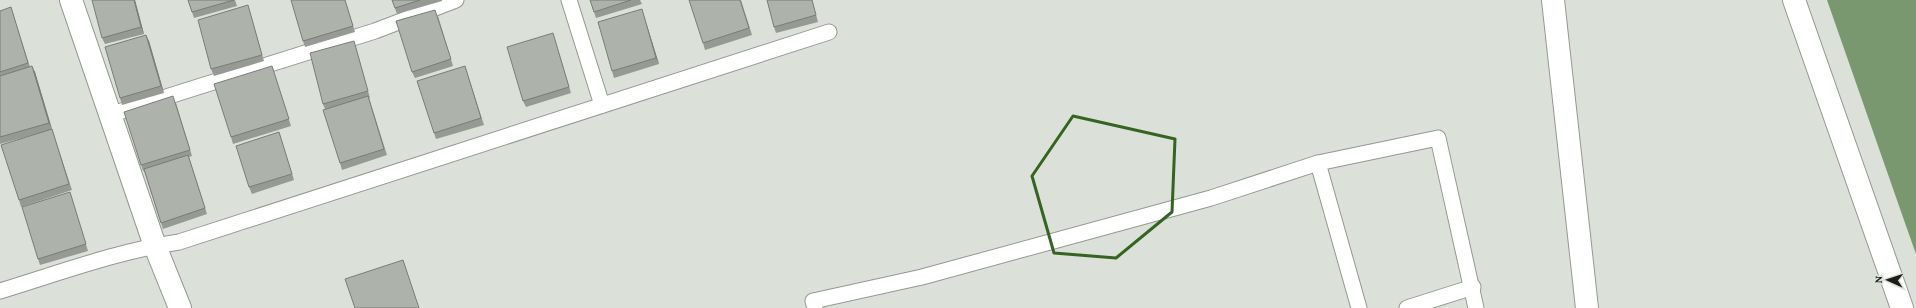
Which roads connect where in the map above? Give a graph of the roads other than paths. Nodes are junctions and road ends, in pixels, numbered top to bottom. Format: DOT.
graph roads {
  1 [pos="71,0"];
  2 [pos="456,0"];
  3 [pos="569,0"];
  4 [pos="1553,0"];
  5 [pos="1794,0"];
  6 [pos="829,32"];
  7 [pos="602,105"];
  8 [pos="109,115"];
  9 [pos="1318,163"];
  10 [pos="155,246"];
  11 [pos="1473,287"];
  12 [pos="0,291"];
  13 [pos="180,308"];
  14 [pos="815,308"];
  15 [pos="1359,308"];
  16 [pos="1407,308"];
  17 [pos="1476,308"];
  18 [pos="1587,308"];
  19 [pos="1902,308"];
  1 -- 8 [label="street"];
  2 -- 8 [label="lane"];
  3 -- 7 [label="lane"];
  4 -- 18 [label="street"];
  5 -- 19 [label="street"];
  6 -- 7 [label="lane"];
  7 -- 10 [label="lane"];
  8 -- 10 [label="street"];
  9 -- 11 [label="lane"];
  9 -- 14 [label="lane"];
  9 -- 15 [label="lane"];
  10 -- 12 [label="lane"];
  10 -- 13 [label="street"];
  11 -- 16 [label="lane"];
  11 -- 17 [label="lane"];
}
